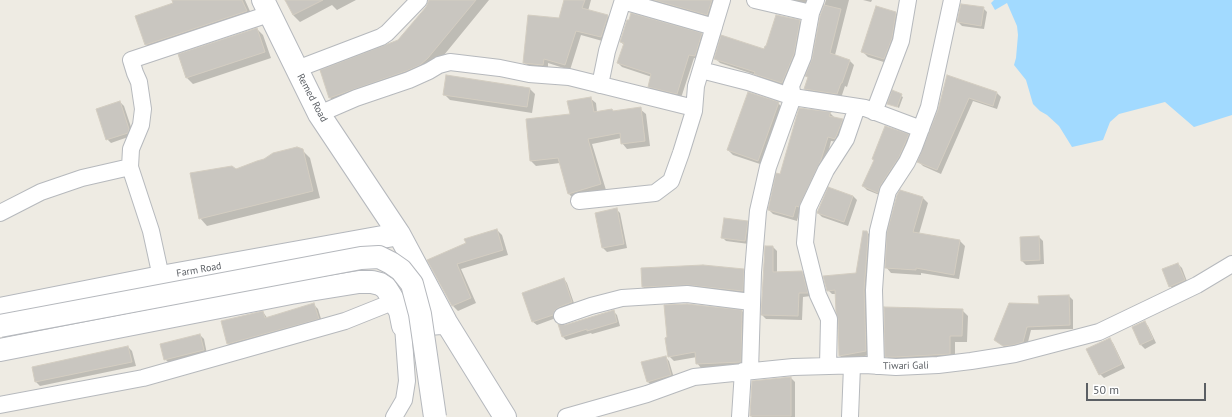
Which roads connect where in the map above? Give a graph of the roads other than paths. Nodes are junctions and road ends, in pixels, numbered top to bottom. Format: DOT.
graph roads {
  1 [pos="419,0"];
  2 [pos="722,0"];
  3 [pos="754,0"];
  4 [pos="908,0"];
  5 [pos="952,0"];
  6 [pos="623,1"];
  7 [pos="266,7"];
  8 [pos="813,7"];
  9 [pos="714,27"];
  10 [pos="297,69"];
  11 [pos="701,70"];
  12 [pos="600,85"];
  13 [pos="793,97"];
  14 [pos="857,107"];
  15 [pos="694,108"];
  16 [pos="874,112"];
  17 [pos="319,114"];
  18 [pos="921,129"];
  19 [pos="130,167"];
  20 [pos="579,201"];
  21 [pos="0,213"];
  22 [pos="399,234"];
  23 [pos="1232,264"];
  24 [pos="161,277"];
  25 [pos="395,301"];
  26 [pos="751,302"];
  27 [pos="0,309"];
  28 [pos="562,316"];
  29 [pos="446,322"];
  30 [pos="0,326"];
  31 [pos="403,326"];
  32 [pos="0,350"];
  33 [pos="828,366"];
  34 [pos="852,366"];
  35 [pos="876,366"];
  36 [pos="746,371"];
  37 [pos="0,405"];
  38 [pos="394,417"];
  39 [pos="435,417"];
  40 [pos="505,417"];
  41 [pos="566,417"];
  42 [pos="740,417"];
  43 [pos="850,417"];
  1 -- 10 [label="street"];
  2 -- 9 [label="street"];
  3 -- 8 [label="street"];
  4 -- 16 [label="street"];
  5 -- 18 [label="street"];
  6 -- 9 [label="street"];
  6 -- 12 [label="street"];
  7 -- 10 [label="street, Remed Road"];
  7 -- 19 [label="street"];
  8 -- 13 [label="street"];
  9 -- 11 [label="street"];
  10 -- 17 [label="street, Remed Road"];
  11 -- 13 [label="street"];
  11 -- 15 [label="street"];
  12 -- 15 [label="street"];
  12 -- 17 [label="street"];
  13 -- 14 [label="street"];
  13 -- 26 [label="street"];
  14 -- 16 [label="street"];
  14 -- 33 [label="street"];
  15 -- 20 [label="street"];
  16 -- 18 [label="street"];
  17 -- 22 [label="street, Remed Road"];
  18 -- 35 [label="street"];
  19 -- 21 [label="street"];
  19 -- 24 [label="street"];
  22 -- 24 [label="street, Farm Road"];
  22 -- 29 [label="street, Remed Road"];
  23 -- 35 [label="street, Tiwari Gali"];
  24 -- 27 [label="street, Farm Road"];
  25 -- 31 [label="street"];
  25 -- 32 [label="street"];
  25 -- 37 [label="street"];
  26 -- 28 [label="street"];
  26 -- 36 [label="street"];
  29 -- 31 [label="street"];
  29 -- 40 [label="street, Remed Road"];
  30 -- 39 [label="street, bridge"];
  31 -- 38 [label="street"];
  33 -- 34 [label="street, Tiwari Gali"];
  33 -- 36 [label="street, Tiwari Gali"];
  34 -- 35 [label="street, Tiwari Gali"];
  34 -- 43 [label="street"];
  36 -- 41 [label="street, Tiwari Gali"];
  36 -- 42 [label="street"];
}
